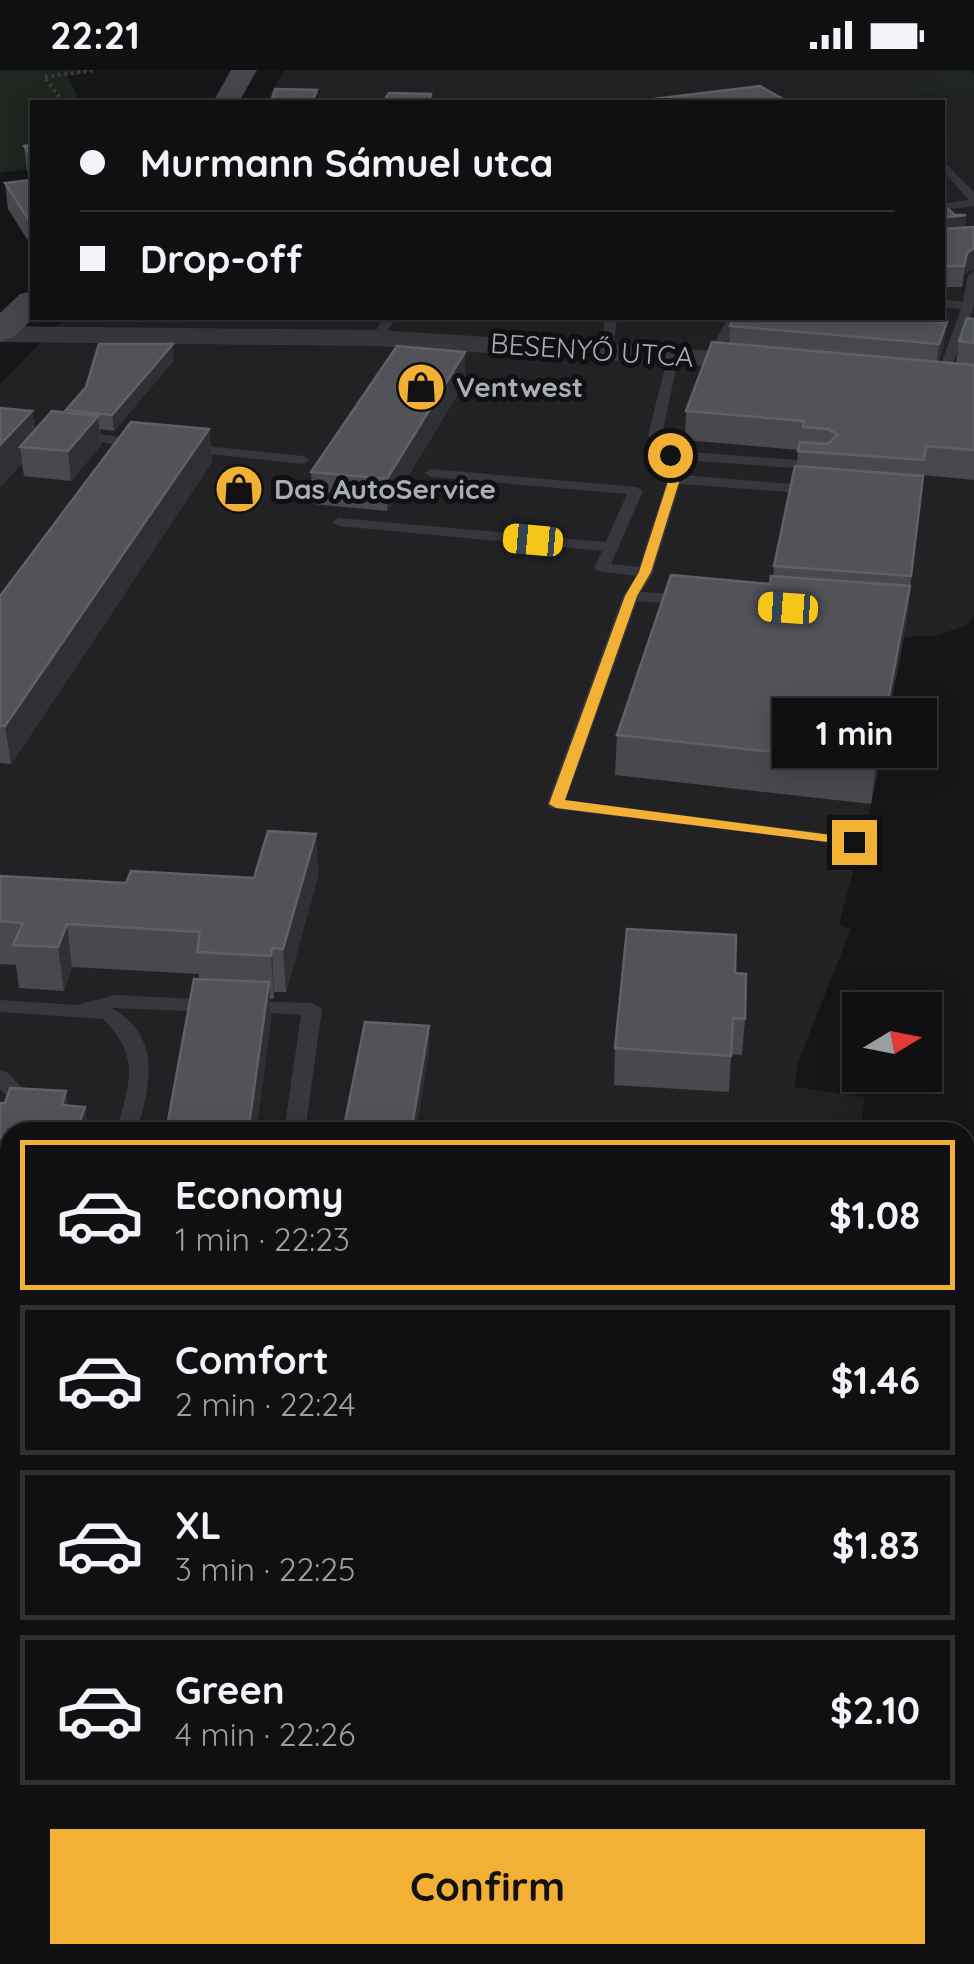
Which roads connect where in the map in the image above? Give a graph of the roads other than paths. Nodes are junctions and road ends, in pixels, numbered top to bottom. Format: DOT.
graph roads {
  1 [pos="244,70"];
  2 [pos="227,100"];
  3 [pos="945,166"];
  4 [pos="974,201"];
  5 [pos="945,206"];
  6 [pos="974,275"];
  7 [pos="30,303"];
  8 [pos="945,304"];
  9 [pos="968,306"];
  10 [pos="610,320"];
  11 [pos="733,320"];
  12 [pos="383,328"];
  13 [pos="0,332"];
  14 [pos="607,350"];
  15 [pos="673,355"];
  16 [pos="712,358"];
  17 [pos="789,364"];
  18 [pos="933,377"];
  19 [pos="974,382"];
  20 [pos="58,434"];
  21 [pos="154,444"];
  22 [pos="172,446"];
  23 [pos="670,455"];
  24 [pos="303,460"];
  25 [pos="825,466"];
  26 [pos="430,473"];
  27 [pos="675,479"];
  28 [pos="828,490"];
  29 [pos="338,522"];
  30 [pos="611,547"];
  31 [pos="644,573"];
  32 [pos="631,596"];
  33 [pos="710,602"];
  34 [pos="854,842"];
  35 [pos="0,1006"];
  36 [pos="83,1009"];
  37 [pos="0,1077"];
  38 [pos="43,1120"];
  39 [pos="129,1122"];
  40 [pos="296,1122"];
  1 -- 2 [label="main road"];
  3 -- 4 [label="lane"];
  4 -- 5 [label="lane"];
  6 -- 9 [label="lane"];
  7 -- 13 [label="main road"];
  8 -- 9 [label="lane"];
  9 -- 18 [label="lane"];
  10 -- 14 [label="lane"];
  11 -- 16 [label="lane"];
  12 -- 13 [label="street, BESENYŐ UTCA"];
  12 -- 14 [label="street, BESENYŐ UTCA"];
  14 -- 15 [label="street, BESENYŐ UTCA"];
  15 -- 16 [label="street, BESENYŐ UTCA"];
  15 -- 23 [label="lane"];
  16 -- 17 [label="street, BESENYŐ UTCA"];
  18 -- 19 [label="street"];
  20 -- 21 [label="lane"];
  22 -- 24 [label="lane"];
  23 -- 25 [label="lane"];
  23 -- 27 [label="lane"];
  26 -- 30 [label="lane"];
  27 -- 28 [label="lane"];
  27 -- 31 [label="lane"];
  29 -- 30 [label="lane"];
  30 -- 31 [label="lane"];
  31 -- 32 [label="lane"];
  32 -- 33 [label="lane"];
  32 -- 34 [label="lane"];
  35 -- 36 [label="lane"];
  36 -- 39 [label="lane"];
  36 -- 40 [label="lane"];
  37 -- 38 [label="lane"];
}
